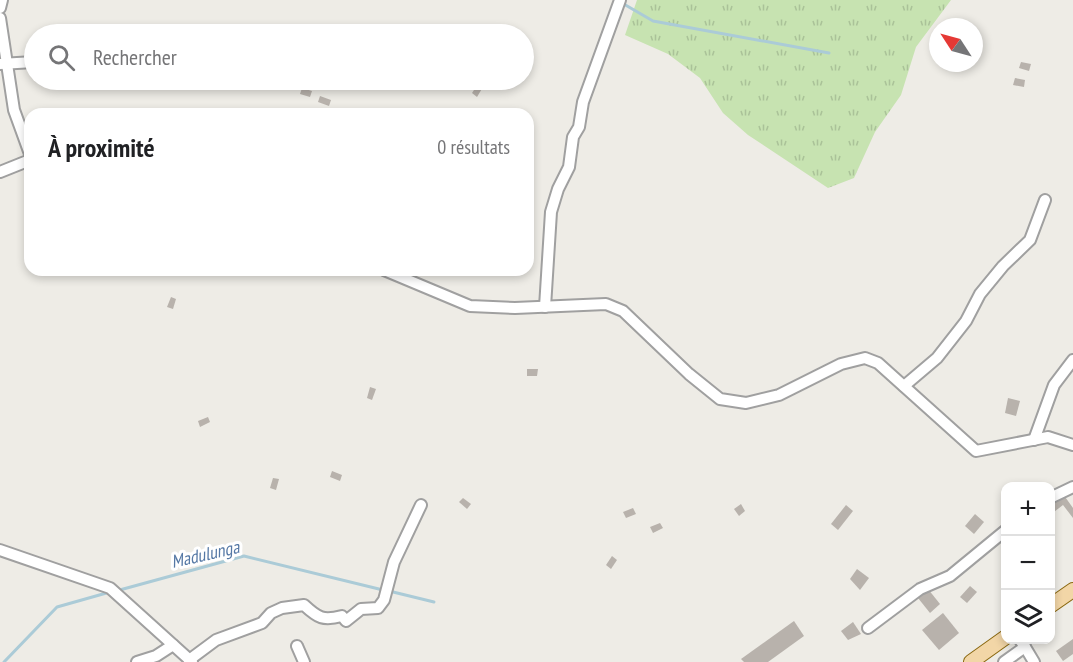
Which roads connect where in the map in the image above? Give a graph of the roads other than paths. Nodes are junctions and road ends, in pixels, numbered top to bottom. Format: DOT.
graph roads {
  1 [pos="2,0"];
  2 [pos="620,0"];
  3 [pos="0,8"];
  4 [pos="0,18"];
  5 [pos="24,63"];
  6 [pos="3,64"];
  7 [pos="24,138"];
  8 [pos="24,162"];
  9 [pos="0,172"];
  10 [pos="1045,200"];
  11 [pos="398,276"];
  12 [pos="545,307"];
  13 [pos="1073,360"];
  14 [pos="904,386"];
  15 [pos="1034,440"];
  16 [pos="1073,445"];
  17 [pos="1073,487"];
  18 [pos="1055,496"];
  19 [pos="421,505"];
  20 [pos="1001,533"];
  21 [pos="0,550"];
  22 [pos="1073,590"];
  23 [pos="1055,603"];
  24 [pos="868,628"];
  25 [pos="1001,640"];
  26 [pos="1022,644"];
  27 [pos="1024,644"];
  28 [pos="173,645"];
  29 [pos="297,646"];
  30 [pos="190,661"];
  31 [pos="137,662"];
  32 [pos="304,662"];
  33 [pos="971,662"];
  34 [pos="1004,662"];
  35 [pos="1034,662"];
  1 -- 3 [label="street"];
  2 -- 12 [label="street"];
  4 -- 6 [label="street"];
  5 -- 6 [label="street"];
  6 -- 7 [label="street"];
  8 -- 9 [label="street"];
  10 -- 14 [label="street"];
  11 -- 12 [label="street"];
  12 -- 14 [label="street"];
  13 -- 15 [label="street"];
  14 -- 15 [label="street"];
  15 -- 16 [label="street"];
  17 -- 18 [label="street"];
  19 -- 30 [label="street"];
  20 -- 24 [label="street"];
  21 -- 28 [label="street"];
  22 -- 23 [label="main road"];
  25 -- 33 [label="main road"];
  26 -- 34 [label="street"];
  27 -- 35 [label="street"];
  28 -- 30 [label="street"];
  28 -- 31 [label="street"];
  29 -- 32 [label="street"];
}
